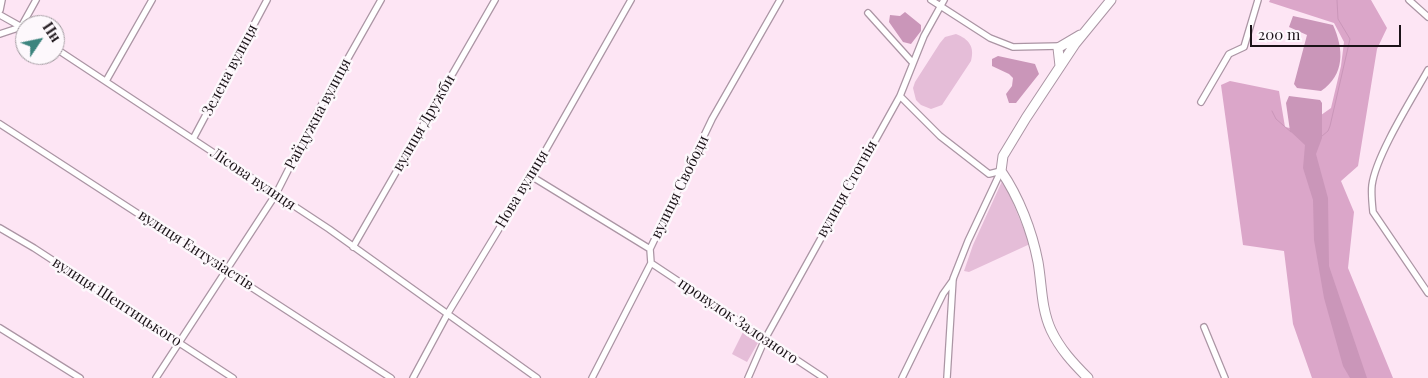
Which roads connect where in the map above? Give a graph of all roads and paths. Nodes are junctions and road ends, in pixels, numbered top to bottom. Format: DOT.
graph roads {
  1 [pos="2,0"];
  2 [pos="36,0"];
  3 [pos="152,0"];
  4 [pos="267,0"];
  5 [pos="381,0"];
  6 [pos="495,0"];
  7 [pos="631,0"];
  8 [pos="780,0"];
  9 [pos="931,0"];
  10 [pos="944,0"];
  11 [pos="1111,0"];
  12 [pos="1258,0"];
  13 [pos="1409,0"];
  14 [pos="940,7"];
  15 [pos="0,10"];
  16 [pos="868,13"];
  17 [pos="0,15"];
  18 [pos="29,15"];
  19 [pos="1428,17"];
  20 [pos="15,23"];
  21 [pos="15,30"];
  22 [pos="0,34"];
  23 [pos="1063,51"];
  24 [pos="65,54"];
  25 [pos="914,63"];
  26 [pos="1428,70"];
  27 [pos="106,81"];
  28 [pos="900,96"];
  29 [pos="1201,102"];
  30 [pos="0,124"];
  31 [pos="193,139"];
  32 [pos="1001,171"];
  33 [pos="531,176"];
  34 [pos="276,194"];
  35 [pos="0,228"];
  36 [pos="353,247"];
  37 [pos="650,249"];
  38 [pos="651,263"];
  39 [pos="226,270"];
  40 [pos="954,279"];
  41 [pos="1428,293"];
  42 [pos="448,313"];
  43 [pos="1204,327"];
  44 [pos="0,328"];
  45 [pos="765,339"];
  46 [pos="178,342"];
  47 [pos="80,378"];
  48 [pos="156,378"];
  49 [pos="233,378"];
  50 [pos="391,378"];
  51 [pos="413,378"];
  52 [pos="537,378"];
  53 [pos="592,378"];
  54 [pos="748,378"];
  55 [pos="824,378"];
  56 [pos="902,378"];
  57 [pos="947,378"];
  58 [pos="1088,378"];
  59 [pos="1226,378"];
  1 -- 15 [label="street"];
  2 -- 18 [label="street"];
  3 -- 27 [label="street"];
  4 -- 31 [label="street, Зелена вулиця"];
  5 -- 34 [label="street, Райдужна вулиця"];
  6 -- 36 [label="street, вулиця Дружби"];
  7 -- 33 [label="street, Нова вулиця"];
  8 -- 37 [label="street, вулиця Свободи"];
  9 -- 14 [label="street"];
  10 -- 14 [label="street, вулиця Стогнія"];
  11 -- 23 [label="street"];
  12 -- 29 [label="street"];
  13 -- 19 [label="street"];
  14 -- 23 [label="street"];
  14 -- 25 [label="street, вулиця Стогнія"];
  16 -- 25 [label="street"];
  17 -- 20 [label="street"];
  21 -- 22 [label="street"];
  23 -- 32 [label="street"];
  24 -- 27 [label="street, Лісова вулиця"];
  25 -- 28 [label="street, вулиця Стогнія"];
  26 -- 41 [label="street"];
  27 -- 31 [label="street, Лісова вулиця"];
  28 -- 32 [label="street"];
  28 -- 45 [label="street, вулиця Стогнія"];
  30 -- 39 [label="street, вулиця Ентузіастів"];
  31 -- 34 [label="street, Лісова вулиця"];
  32 -- 40 [label="street"];
  32 -- 58 [label="street"];
  33 -- 37 [label="street"];
  33 -- 42 [label="street, Нова вулиця"];
  34 -- 36 [label="street, Лісова вулиця"];
  34 -- 39 [label="street, Райдужна вулиця"];
  35 -- 46 [label="street, вулиця Шептицького"];
  36 -- 42 [label="street, Лісова вулиця"];
  37 -- 38 [label="street, вулиця Свободи"];
  38 -- 45 [label="street, провулок Залозного"];
  38 -- 53 [label="street"];
  39 -- 46 [label="street, Райдужна вулиця"];
  39 -- 50 [label="street, вулиця Ентузіастів"];
  40 -- 56 [label="street"];
  40 -- 57 [label="street"];
  42 -- 51 [label="street, Нова вулиця"];
  42 -- 52 [label="street, Лісова вулиця"];
  43 -- 59 [label="street"];
  44 -- 47 [label="street"];
  45 -- 54 [label="street, вулиця Стогнія"];
  45 -- 55 [label="street, провулок Залозного"];
  46 -- 48 [label="street, Райдужна вулиця"];
  46 -- 49 [label="street, вулиця Шептицького"];
}
